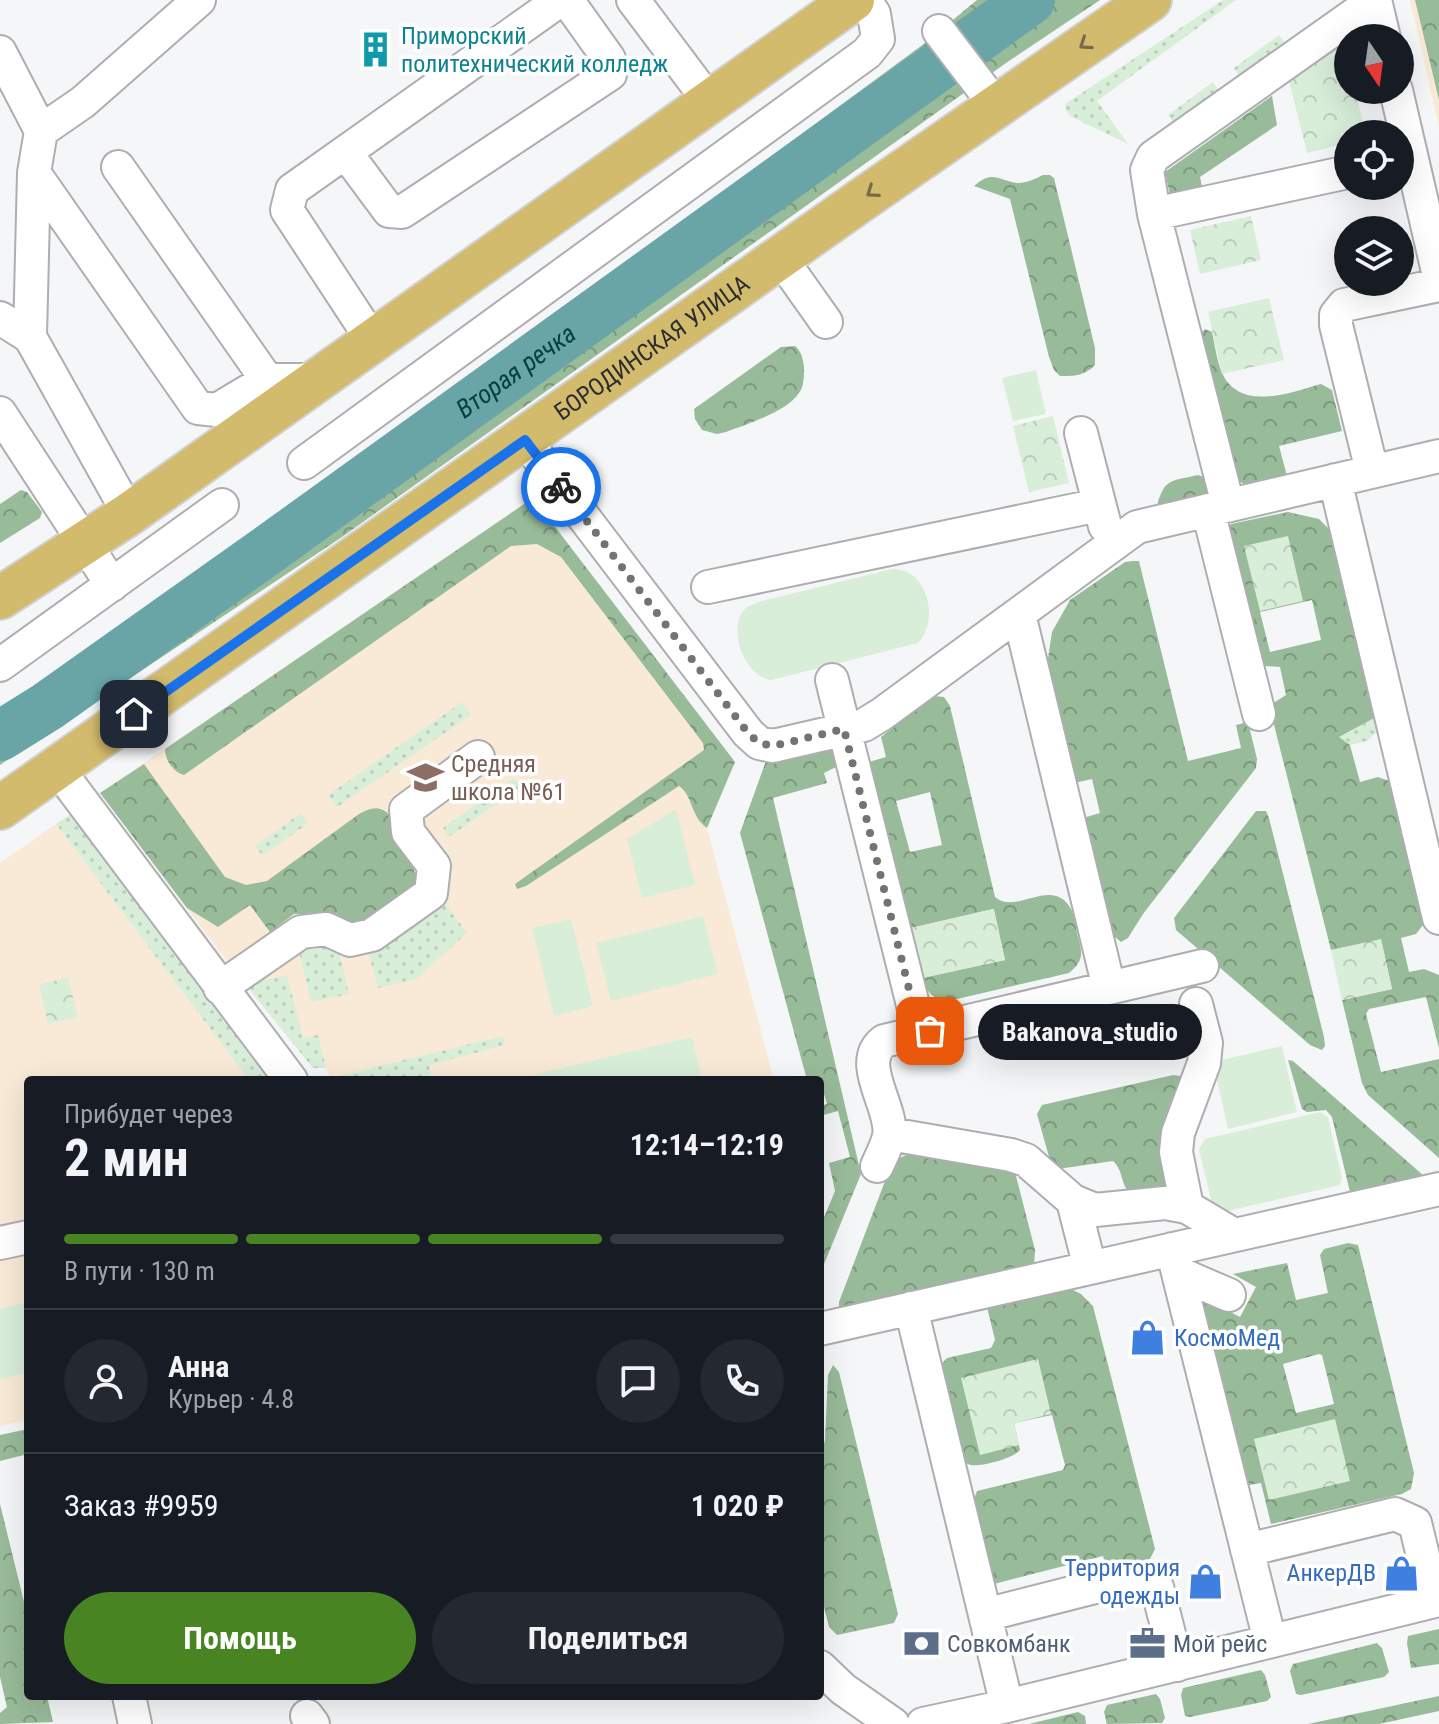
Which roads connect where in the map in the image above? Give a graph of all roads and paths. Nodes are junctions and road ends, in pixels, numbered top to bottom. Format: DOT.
graph roads {
  1 [pos="199,0"];
  2 [pos="560,0"];
  3 [pos="567,0"];
  4 [pos="633,0"];
  5 [pos="853,0"];
  6 [pos="865,0"];
  7 [pos="1150,0"];
  8 [pos="1375,0"];
  9 [pos="1381,24"];
  10 [pos="939,31"];
  11 [pos="0,52"];
  12 [pos="709,101"];
  13 [pos="1400,104"];
  14 [pos="996,106"];
  15 [pos="41,131"];
  16 [pos="346,153"];
  17 [pos="118,167"];
  18 [pos="34,173"];
  19 [pos="1417,173"];
  20 [pos="1334,175"];
  21 [pos="1154,214"];
  22 [pos="780,257"];
  23 [pos="1439,276"];
  24 [pos="1439,285"];
  25 [pos="0,318"];
  26 [pos="826,322"];
  27 [pos="30,337"];
  28 [pos="373,341"];
  29 [pos="267,380"];
  30 [pos="318,380"];
  31 [pos="0,413"];
  32 [pos="1081,433"];
  33 [pos="525,440"];
  34 [pos="1439,456"];
  35 [pos="304,463"];
  36 [pos="1372,471"];
  37 [pos="1335,480"];
  38 [pos="222,505"];
  39 [pos="1099,505"];
  40 [pos="1218,508"];
  41 [pos="129,514"];
  42 [pos="84,543"];
  43 [pos="1110,545"];
  44 [pos="112,585"];
  45 [pos="708,587"];
  46 [pos="0,598"];
  47 [pos="1019,614"];
  48 [pos="0,665"];
  49 [pos="832,680"];
  50 [pos="1259,714"];
  51 [pos="844,729"];
  52 [pos="478,757"];
  53 [pos="57,768"];
  54 [pos="0,808"];
  55 [pos="1429,829"];
  56 [pos="1439,918"];
  57 [pos="1202,966"];
  58 [pos="220,988"];
  59 [pos="1109,988"];
  60 [pos="1196,1004"];
  61 [pos="920,1033"];
  62 [pos="288,1076"];
  63 [pos="890,1134"];
  64 [pos="877,1166"];
  65 [pos="1437,1198"];
  66 [pos="1073,1201"];
  67 [pos="1187,1207"];
  68 [pos="1234,1235"];
  69 [pos="24,1238"];
  70 [pos="0,1243"];
  71 [pos="1175,1261"];
  72 [pos="1090,1268"];
  73 [pos="1229,1295"];
  74 [pos="911,1308"];
  75 [pos="824,1328"];
  76 [pos="1247,1550"];
  77 [pos="1436,1601"];
  78 [pos="985,1615"];
  79 [pos="1270,1641"];
  80 [pos="1177,1665"];
  81 [pos="824,1671"];
  82 [pos="130,1700"];
  83 [pos="1007,1706"];
  84 [pos="135,1724"];
  85 [pos="893,1724"];
  86 [pos="923,1724"];
  1 -- 15 [label="street"];
  2 -- 16 [label="street"];
  3 -- 16 [label="street"];
  4 -- 12 [label="street"];
  5 -- 12 [label="main road"];
  6 -- 35 [label="street"];
  7 -- 14 [label="main road, БОРОДИНСКАЯ УЛИЦА, one-way"];
  8 -- 9 [label="street"];
  8 -- 21 [label="street"];
  10 -- 14 [label="street"];
  11 -- 15 [label="street"];
  12 -- 28 [label="main road"];
  13 -- 19 [label="street"];
  14 -- 22 [label="main road, БОРОДИНСКАЯ УЛИЦА, one-way"];
  15 -- 18 [label="street"];
  16 -- 28 [label="street"];
  17 -- 29 [label="street"];
  18 -- 27 [label="street"];
  18 -- 29 [label="street"];
  19 -- 23 [label="street"];
  20 -- 21 [label="street"];
  21 -- 40 [label="street"];
  22 -- 26 [label="street"];
  22 -- 33 [label="main road, БОРОДИНСКАЯ УЛИЦА"];
  24 -- 36 [label="street"];
  25 -- 27 [label="street"];
  27 -- 41 [label="street"];
  28 -- 30 [label="main road"];
  29 -- 30 [label="street"];
  30 -- 41 [label="main road"];
  31 -- 42 [label="street"];
  32 -- 39 [label="street"];
  33 -- 51 [label="street"];
  33 -- 53 [label="main road, БОРОДИНСКАЯ УЛИЦА"];
  34 -- 36 [label="street"];
  36 -- 37 [label="street"];
  37 -- 40 [label="street"];
  37 -- 55 [label="street"];
  38 -- 44 [label="street"];
  39 -- 43 [label="street"];
  39 -- 45 [label="street"];
  40 -- 43 [label="street"];
  40 -- 50 [label="street"];
  41 -- 42 [label="main road"];
  42 -- 44 [label="street"];
  42 -- 46 [label="main road"];
  43 -- 47 [label="street"];
  44 -- 48 [label="street"];
  47 -- 51 [label="street"];
  47 -- 59 [label="street"];
  49 -- 51 [label="street"];
  51 -- 61 [label="street"];
  52 -- 58 [label="street"];
  53 -- 54 [label="main road, БОРОДИНСКАЯ УЛИЦА"];
  53 -- 58 [label="street"];
  55 -- 56 [label="street"];
  57 -- 59 [label="street"];
  58 -- 62 [label="street"];
  59 -- 61 [label="street"];
  60 -- 67 [label="street"];
  61 -- 63 [label="street"];
  63 -- 64 [label="street"];
  63 -- 66 [label="street"];
  65 -- 68 [label="street"];
  66 -- 67 [label="street"];
  66 -- 72 [label="street"];
  67 -- 68 [label="street"];
  68 -- 71 [label="street"];
  69 -- 70 [label="street"];
  71 -- 72 [label="street"];
  71 -- 73 [label="street"];
  71 -- 76 [label="street"];
  72 -- 74 [label="street"];
  74 -- 75 [label="street"];
  74 -- 78 [label="street"];
  76 -- 77 [label="street"];
  76 -- 79 [label="street"];
  77 -- 79 [label="street"];
  78 -- 80 [label="street"];
  78 -- 83 [label="street"];
  79 -- 80 [label="street"];
  80 -- 83 [label="street"];
  81 -- 85 [label="street"];
  82 -- 84 [label="street"];
  83 -- 86 [label="street"];
}
